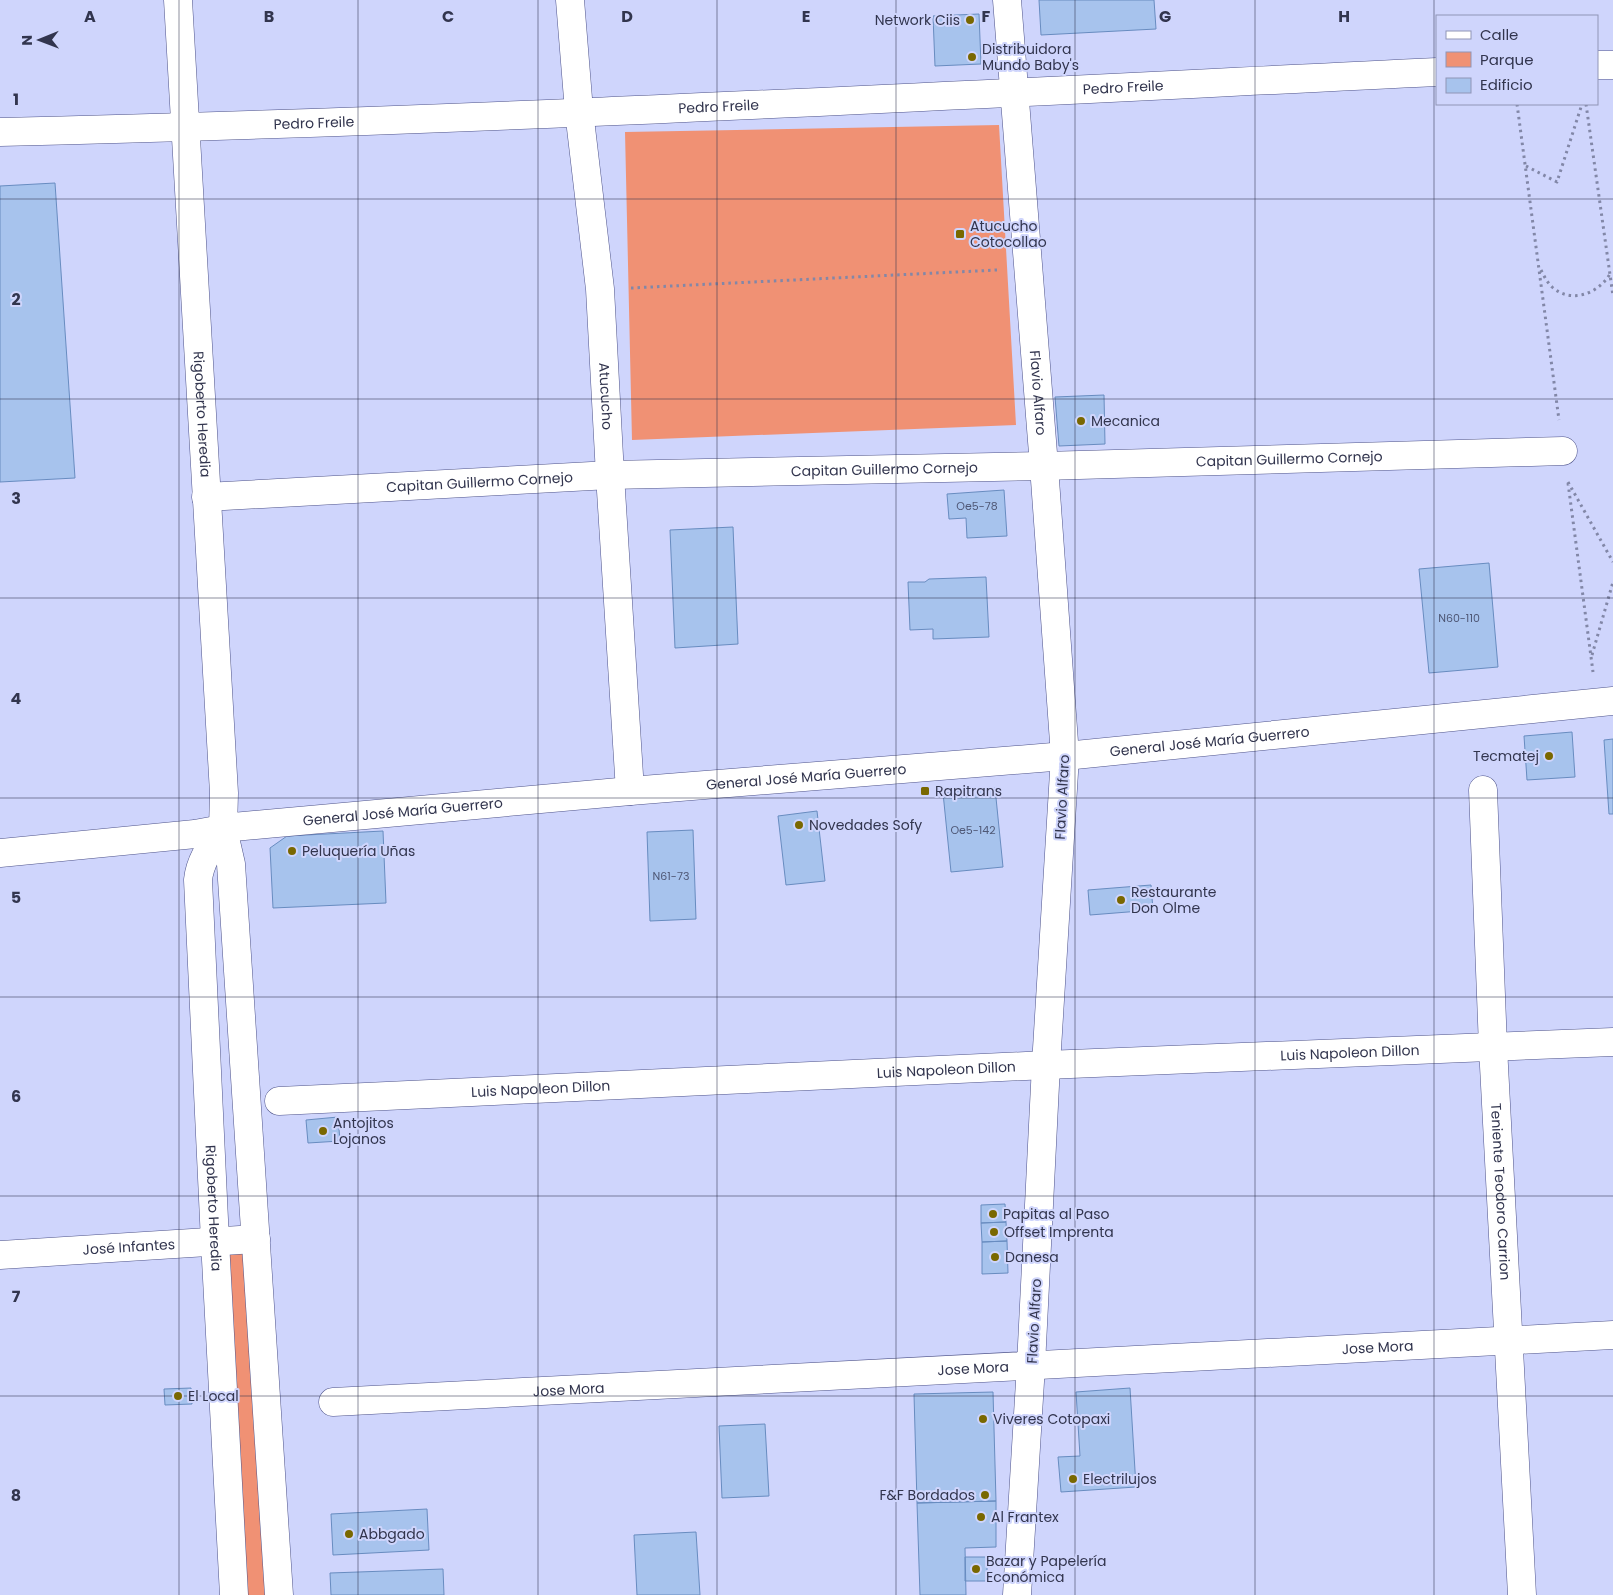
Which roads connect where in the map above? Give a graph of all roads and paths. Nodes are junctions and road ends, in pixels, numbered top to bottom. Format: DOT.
graph roads {
  1 [pos="178,0"];
  2 [pos="570,0"];
  3 [pos="1007,0"];
  4 [pos="1613,64"];
  5 [pos="1598,65"];
  6 [pos="1436,72"];
  7 [pos="1014,92"];
  8 [pos="1517,105"];
  9 [pos="1584,105"];
  10 [pos="1584,105"];
  11 [pos="578,112"];
  12 [pos="185,128"];
  13 [pos="0,132"];
  14 [pos="1525,165"];
  15 [pos="1027,268"];
  16 [pos="1539,268"];
  17 [pos="1610,274"];
  18 [pos="600,289"];
  19 [pos="1613,296"];
  20 [pos="1563,451"];
  21 [pos="1044,466"];
  22 [pos="610,476"];
  23 [pos="206,496"];
  24 [pos="1613,562"];
  25 [pos="1613,582"];
  26 [pos="1591,658"];
  27 [pos="1605,702"];
  28 [pos="1065,756"];
  29 [pos="1483,790"];
  30 [pos="630,791"];
  31 [pos="223,829"];
  32 [pos="0,853"];
  33 [pos="1613,1042"];
  34 [pos="1493,1046"];
  35 [pos="1046,1065"];
  36 [pos="279,1102"];
  37 [pos="256,1239"];
  38 [pos="215,1241"];
  39 [pos="0,1255"];
  40 [pos="1613,1335"];
  41 [pos="1509,1340"];
  42 [pos="1031,1365"];
  43 [pos="333,1402"];
  44 [pos="234,1595"];
  45 [pos="279,1595"];
  46 [pos="1017,1595"];
  47 [pos="1522,1595"];
  1 -- 12 [label="street, Rigoberto Heredia"];
  2 -- 11 [label="street, Atucucho"];
  3 -- 7 [label="street, Flavio Alfaro"];
  4 -- 5 [label="street"];
  6 -- 7 [label="street, Pedro Freile"];
  7 -- 11 [label="street, Pedro Freile"];
  7 -- 15 [label="street, Flavio Alfaro"];
  8 -- 14 [label="path"];
  9 -- 14 [label="path"];
  10 -- 17 [label="path"];
  11 -- 12 [label="street, Pedro Freile"];
  11 -- 18 [label="street, Atucucho"];
  12 -- 13 [label="street, Pedro Freile"];
  12 -- 23 [label="street, Rigoberto Heredia"];
  14 -- 16 [label="path"];
  15 -- 18 [label="path"];
  15 -- 21 [label="street, Flavio Alfaro"];
  16 -- 17 [label="path"];
  16 -- 20 [label="path"];
  17 -- 19 [label="path"];
  18 -- 22 [label="street, Atucucho"];
  20 -- 21 [label="street, Capitan Guillermo Cornejo"];
  21 -- 22 [label="street, Capitan Guillermo Cornejo"];
  21 -- 28 [label="street, Flavio Alfaro"];
  22 -- 23 [label="street, Capitan Guillermo Cornejo"];
  22 -- 30 [label="street, Atucucho"];
  23 -- 31 [label="street, Rigoberto Heredia"];
  24 -- 26 [label="path"];
  25 -- 26 [label="path"];
  26 -- 27 [label="path"];
  27 -- 28 [label="street, General José María Guerrero"];
  28 -- 30 [label="street, General José María Guerrero"];
  28 -- 35 [label="street, Flavio Alfaro"];
  29 -- 34 [label="street, Teniente Teodoro Carrion"];
  30 -- 31 [label="street, General José María Guerrero"];
  31 -- 32 [label="street, General José María Guerrero"];
  31 -- 37 [label="street, Rigoberto Heredia"];
  31 -- 38 [label="street, Rigoberto Heredia"];
  33 -- 34 [label="street, Luis Napoleon Dillon"];
  34 -- 35 [label="street, Luis Napoleon Dillon"];
  34 -- 41 [label="street, Teniente Teodoro Carrion"];
  35 -- 36 [label="street, Luis Napoleon Dillon"];
  35 -- 42 [label="street, Flavio Alfaro"];
  37 -- 38 [label="street, José Infantes"];
  37 -- 45 [label="street, Rigoberto Heredia"];
  38 -- 39 [label="street, José Infantes"];
  38 -- 44 [label="street, Rigoberto Heredia"];
  40 -- 41 [label="street, Jose Mora"];
  41 -- 42 [label="street, Jose Mora"];
  41 -- 47 [label="street, Teniente Teodoro Carrion"];
  42 -- 43 [label="street, Jose Mora"];
  42 -- 46 [label="street, Flavio Alfaro"];
}
